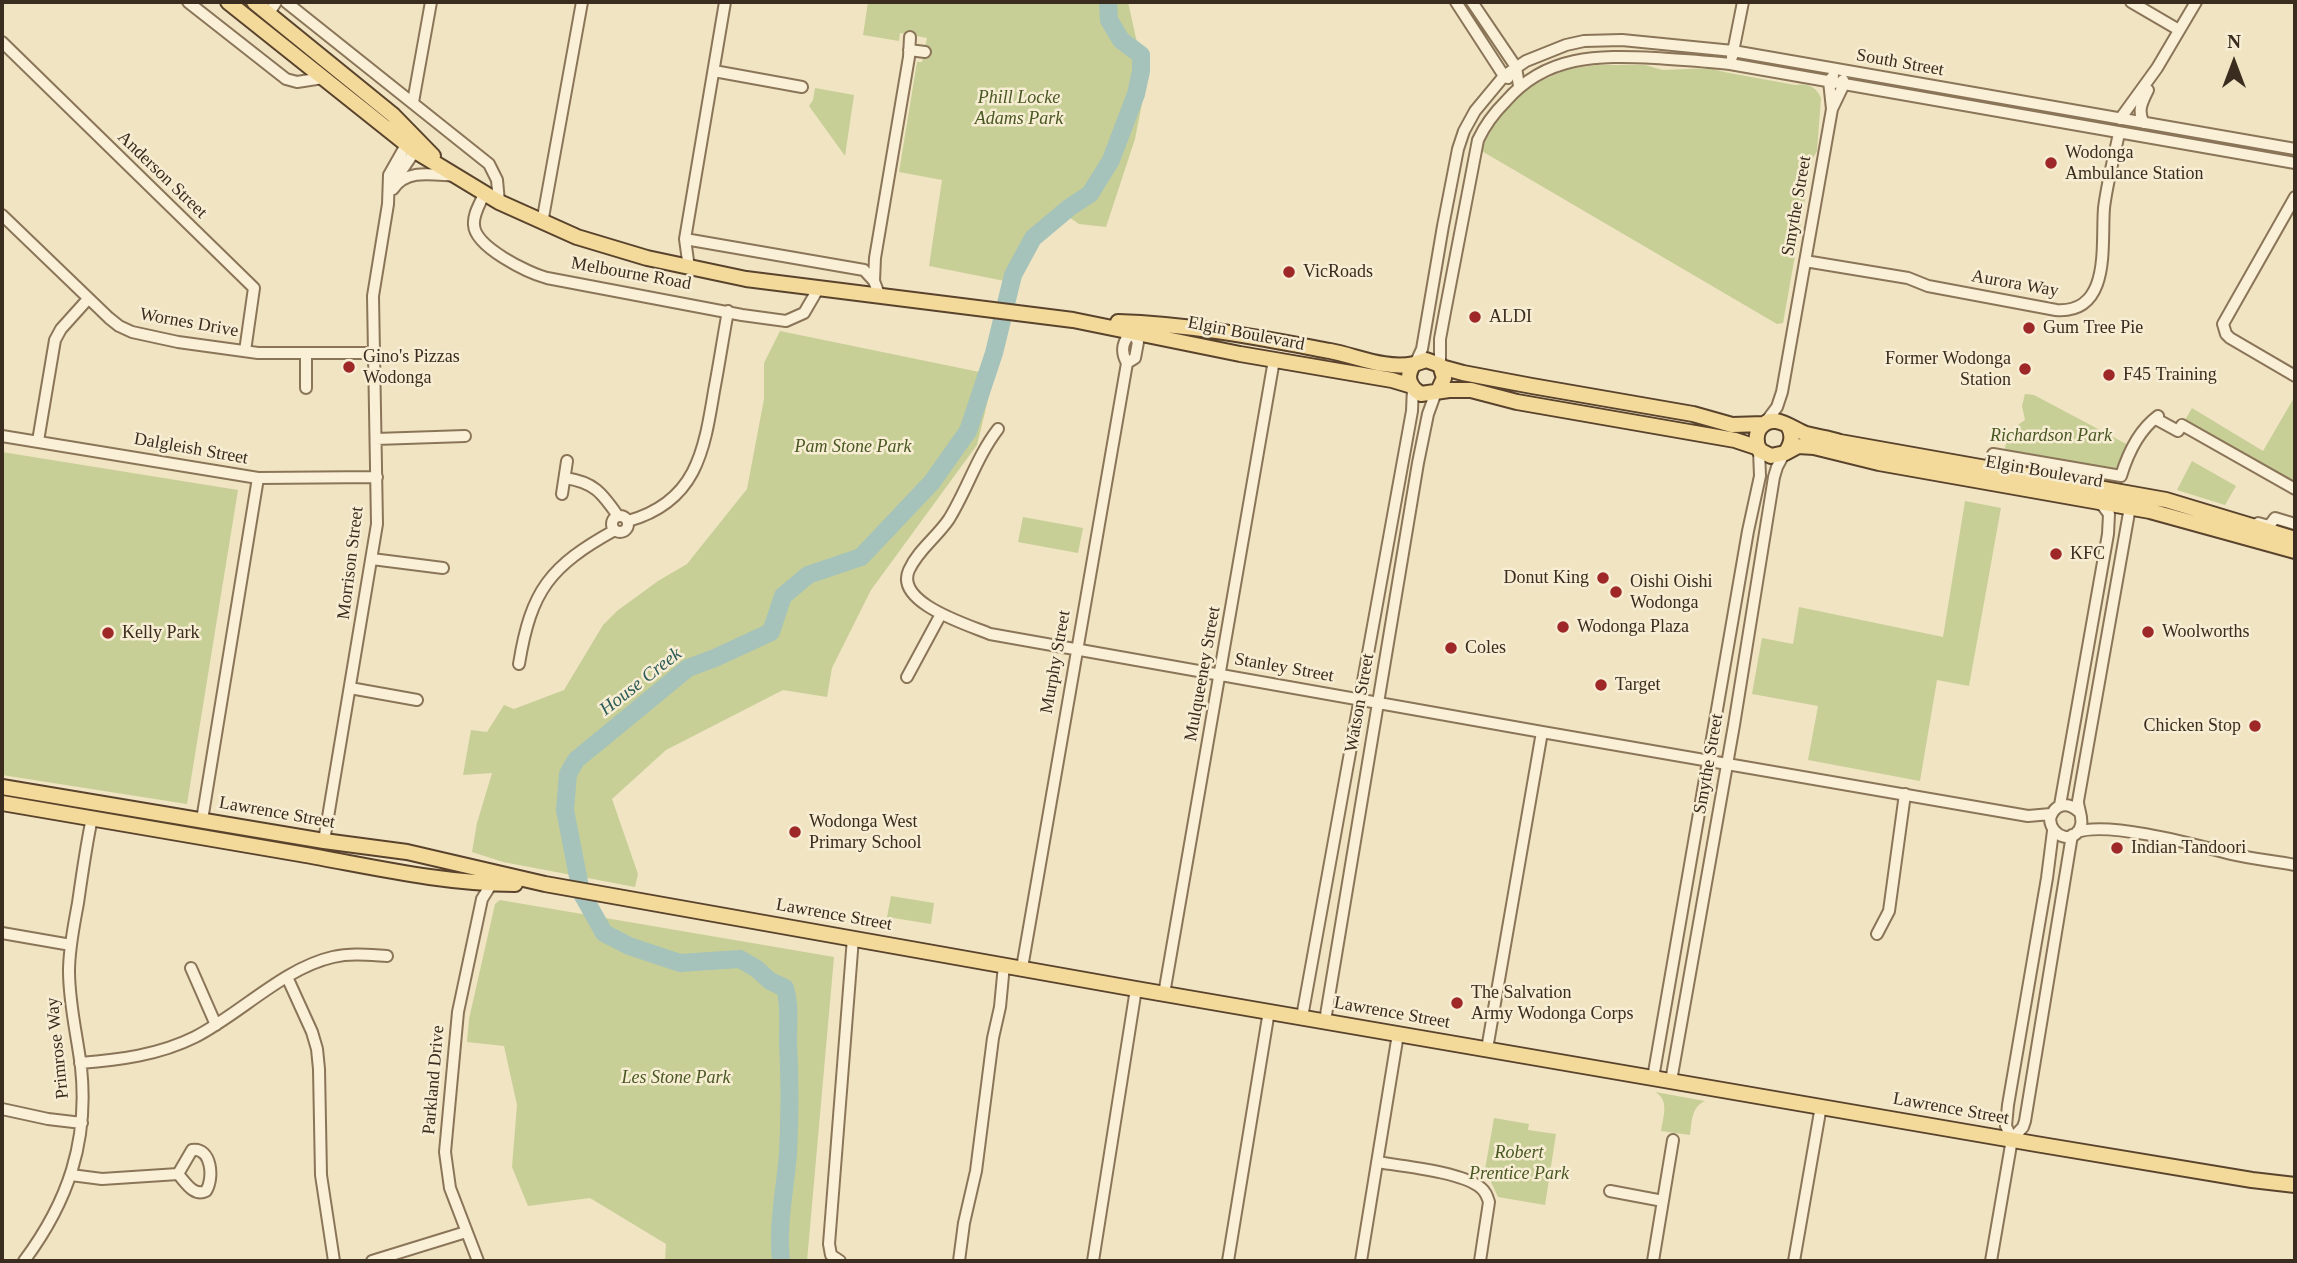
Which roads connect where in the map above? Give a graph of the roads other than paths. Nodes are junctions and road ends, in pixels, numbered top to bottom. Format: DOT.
graph roads {
  1 [pos="188,2"];
  2 [pos="228,2"];
  3 [pos="254,2"];
  4 [pos="286,2"];
  5 [pos="431,2"];
  6 [pos="582,2"];
  7 [pos="725,2"];
  8 [pos="1456,2"];
  9 [pos="1472,2"];
  10 [pos="1743,2"];
  11 [pos="2131,2"];
  12 [pos="2196,2"];
  13 [pos="273,8"];
  14 [pos="2179,30"];
  15 [pos="910,37"];
  16 [pos="2,42"];
  17 [pos="909,50"];
  18 [pos="1733,51"];
  19 [pos="925,52"];
  20 [pos="1730,64"];
  21 [pos="1516,67"];
  22 [pos="2157,68"];
  23 [pos="320,69"];
  24 [pos="1839,69"];
  25 [pos="714,72"];
  26 [pos="1504,76"];
  27 [pos="1829,81"];
  28 [pos="1844,84"];
  29 [pos="1519,86"];
  30 [pos="802,87"];
  31 [pos="413,102"];
  32 [pos="2052,107"];
  33 [pos="1832,109"];
  34 [pos="2120,119"];
  35 [pos="2049,121"];
  36 [pos="2144,123"];
  37 [pos="2119,133"];
  38 [pos="2213,135"];
  39 [pos="413,145"];
  40 [pos="2273,145"];
  41 [pos="1458,149"];
  42 [pos="2210,149"];
  43 [pos="2295,149"];
  44 [pos="1474,155"];
  45 [pos="2270,159"];
  46 [pos="2295,163"];
  47 [pos="451,173"];
  48 [pos="393,189"];
  49 [pos="484,194"];
  50 [pos="2295,197"];
  51 [pos="499,202"];
  52 [pos="388,204"];
  53 [pos="2,215"];
  54 [pos="542,223"];
  55 [pos="1443,226"];
  56 [pos="1460,227"];
  57 [pos="685,239"];
  58 [pos="876,258"];
  59 [pos="1805,261"];
  60 [pos="672,264"];
  61 [pos="689,268"];
  62 [pos="857,269"];
  63 [pos="818,289"];
  64 [pos="877,291"];
  65 [pos="88,299"];
  66 [pos="728,311"];
  67 [pos="1022,313"];
  68 [pos="1133,327"];
  69 [pos="1167,331"];
  70 [pos="1238,334"];
  71 [pos="245,351"];
  72 [pos="306,353"];
  73 [pos="373,353"];
  74 [pos="1241,354"];
  75 [pos="1274,360"];
  76 [pos="1414,364"];
  77 [pos="1440,366"];
  78 [pos="2295,376"];
  79 [pos="1412,387"];
  80 [pos="306,388"];
  81 [pos="1437,391"];
  82 [pos="1782,393"];
  83 [pos="1764,424"];
  84 [pos="1787,425"];
  85 [pos="998,429"];
  86 [pos="2,436"];
  87 [pos="465,436"];
  88 [pos="376,439"];
  89 [pos="38,441"];
  90 [pos="1759,449"];
  91 [pos="1785,453"];
  92 [pos="1402,460"];
  93 [pos="567,461"];
  94 [pos="1419,463"];
  95 [pos="377,477"];
  96 [pos="258,478"];
  97 [pos="565,478"];
  98 [pos="2295,489"];
  99 [pos="2118,491"];
  100 [pos="562,494"];
  101 [pos="2100,502"];
  102 [pos="2130,507"];
  103 [pos="623,519"];
  104 [pos="1391,520"];
  105 [pos="1409,523"];
  106 [pos="2295,524"];
  107 [pos="1748,531"];
  108 [pos="1766,534"];
  109 [pos="2295,539"];
  110 [pos="2295,551"];
  111 [pos="372,559"];
  112 [pos="443,568"];
  113 [pos="1739,588"];
  114 [pos="1756,591"];
  115 [pos="2097,597"];
  116 [pos="2113,600"];
  117 [pos="941,614"];
  118 [pos="1076,649"];
  119 [pos="519,664"];
  120 [pos="1365,666"];
  121 [pos="1384,669"];
  122 [pos="1220,675"];
  123 [pos="906,677"];
  124 [pos="2083,678"];
  125 [pos="2099,682"];
  126 [pos="351,688"];
  127 [pos="1360,699"];
  128 [pos="417,700"];
  129 [pos="1378,702"];
  130 [pos="1715,722"];
  131 [pos="1734,725"];
  132 [pos="1542,732"];
  133 [pos="1354,734"];
  134 [pos="2073,734"];
  135 [pos="2090,736"];
  136 [pos="1372,737"];
  137 [pos="1709,760"];
  138 [pos="1727,763"];
  139 [pos="2,787"];
  140 [pos="1905,794"];
  141 [pos="95,802"];
  142 [pos="2,803"];
  143 [pos="2060,806"];
  144 [pos="2078,811"];
  145 [pos="2051,814"];
  146 [pos="2028,816"];
  147 [pos="92,818"];
  148 [pos="202,820"];
  149 [pos="1699,820"];
  150 [pos="1717,822"];
  151 [pos="2052,830"];
  152 [pos="2075,834"];
  153 [pos="199,836"];
  154 [pos="324,841"];
  155 [pos="321,858"];
  156 [pos="2295,865"];
  157 [pos="486,879"];
  158 [pos="2042,908"];
  159 [pos="2060,911"];
  160 [pos="2,933"];
  161 [pos="1877,934"];
  162 [pos="853,938"];
  163 [pos="71,945"];
  164 [pos="387,956"];
  165 [pos="1003,965"];
  166 [pos="191,968"];
  167 [pos="1022,968"];
  168 [pos="1311,972"];
  169 [pos="287,977"];
  170 [pos="1333,977"];
  171 [pos="1136,989"];
  172 [pos="1164,994"];
  173 [pos="1269,1011"];
  174 [pos="1665,1012"];
  175 [pos="1683,1014"];
  176 [pos="1303,1017"];
  177 [pos="1325,1021"];
  178 [pos="2023,1022"];
  179 [pos="216,1025"];
  180 [pos="2042,1025"];
  181 [pos="1398,1034"];
  182 [pos="1487,1049"];
  183 [pos="80,1063"];
  184 [pos="1653,1078"];
  185 [pos="1671,1081"];
  186 [pos="2008,1105"];
  187 [pos="1821,1106"];
  188 [pos="2,1108"];
  189 [pos="2027,1108"];
  190 [pos="82,1123"];
  191 [pos="2012,1139"];
  192 [pos="1673,1140"];
  193 [pos="1377,1161"];
  194 [pos="178,1174"];
  195 [pos="71,1175"];
  196 [pos="2276,1183"];
  197 [pos="2295,1185"];
  198 [pos="2295,1190"];
  199 [pos="1610,1191"];
  200 [pos="1663,1201"];
  201 [pos="466,1232"];
  202 [pos="836,1258"];
  203 [pos="24,1261"];
  204 [pos="334,1261"];
  205 [pos="372,1261"];
  206 [pos="478,1261"];
  207 [pos="959,1261"];
  208 [pos="1093,1261"];
  209 [pos="1228,1261"];
  210 [pos="1360,1261"];
  211 [pos="1480,1261"];
  212 [pos="1653,1261"];
  213 [pos="1794,1261"];
  214 [pos="1991,1261"];
  1 -- 23 [label="street"];
  2 -- 23 [label="main road, Melbourne Road"];
  3 -- 13 [label="main road, Melbourne Road"];
  4 -- 31 [label="street"];
  5 -- 31 [label="street"];
  6 -- 54 [label="street"];
  7 -- 25 [label="street"];
  8 -- 26 [label="street"];
  9 -- 21 [label="street"];
  10 -- 18 [label="street"];
  11 -- 14 [label="street"];
  12 -- 14 [label="street"];
  13 -- 23 [label="main road, Melbourne Road"];
  14 -- 22 [label="street"];
  15 -- 17 [label="street"];
  16 -- 71 [label="street, Anderson Street"];
  17 -- 19 [label="street"];
  17 -- 58 [label="street"];
  18 -- 20 [label="street"];
  18 -- 21 [label="street, South Street"];
  18 -- 24 [label="street, South Street"];
  20 -- 27 [label="street, South Street"];
  20 -- 29 [label="street, South Street"];
  21 -- 26 [label="street, South Street"];
  21 -- 29 [label="street"];
  22 -- 34 [label="street"];
  22 -- 36 [label="street"];
  23 -- 39 [label="main road, Melbourne Road"];
  24 -- 27 [label="street"];
  24 -- 28 [label="street"];
  24 -- 32 [label="street, South Street"];
  25 -- 30 [label="street"];
  25 -- 57 [label="street"];
  26 -- 29 [label="street"];
  26 -- 41 [label="street"];
  27 -- 28 [label="street, South Street"];
  27 -- 33 [label="street, Smythe Street"];
  28 -- 33 [label="street, Smythe Street"];
  28 -- 35 [label="street, South Street"];
  29 -- 44 [label="street"];
  31 -- 51 [label="street"];
  32 -- 34 [label="street, South Street"];
  32 -- 35 [label="street"];
  33 -- 59 [label="street, Smythe Street"];
  34 -- 36 [label="street, South Street"];
  35 -- 37 [label="street, South Street"];
  36 -- 38 [label="street, South Street"];
  37 -- 42 [label="street, South Street"];
  37 -- 59 [label="street, Aurora Way"];
  38 -- 40 [label="street, South Street"];
  38 -- 42 [label="street"];
  39 -- 47 [label="main road, Melbourne Road"];
  39 -- 48 [label="street, Morrison Street"];
  39 -- 52 [label="street, Morrison Street"];
  40 -- 43 [label="street, South Street"];
  40 -- 45 [label="street"];
  41 -- 44 [label="street"];
  41 -- 55 [label="street"];
  42 -- 45 [label="street, South Street"];
  44 -- 56 [label="street"];
  45 -- 46 [label="street, South Street"];
  47 -- 48 [label="street"];
  47 -- 49 [label="main road, Melbourne Road"];
  48 -- 52 [label="street, Morrison Street"];
  49 -- 51 [label="main road, Melbourne Road"];
  49 -- 66 [label="street, Melbourne Road"];
  50 -- 78 [label="street"];
  51 -- 54 [label="main road, Melbourne Road"];
  52 -- 73 [label="street, Morrison Street"];
  53 -- 65 [label="street, Wornes Drive"];
  54 -- 60 [label="main road, Melbourne Road"];
  55 -- 56 [label="street"];
  55 -- 76 [label="street"];
  56 -- 77 [label="street"];
  57 -- 60 [label="street"];
  57 -- 61 [label="street"];
  57 -- 62 [label="street"];
  58 -- 62 [label="street"];
  58 -- 64 [label="street"];
  59 -- 82 [label="street, Smythe Street"];
  60 -- 61 [label="main road, Melbourne Road"];
  61 -- 63 [label="main road, Melbourne Road"];
  62 -- 64 [label="street"];
  63 -- 64 [label="main road, Melbourne Road"];
  63 -- 66 [label="street, Melbourne Road"];
  64 -- 67 [label="main road, Melbourne Road"];
  65 -- 71 [label="street, Wornes Drive"];
  65 -- 89 [label="street"];
  66 -- 103 [label="street"];
  67 -- 68 [label="main road, Elgin Boulevard"];
  68 -- 69 [label="main road, Elgin Boulevard"];
  68 -- 118 [label="street, Murphy Street"];
  69 -- 70 [label="main road, Elgin Boulevard"];
  69 -- 74 [label="main road, Elgin Boulevard"];
  70 -- 74 [label="main road"];
  70 -- 76 [label="main road, Elgin Boulevard"];
  71 -- 72 [label="street, Wornes Drive"];
  72 -- 73 [label="street, Wornes Drive"];
  72 -- 80 [label="street"];
  73 -- 88 [label="street, Morrison Street"];
  74 -- 75 [label="main road, Elgin Boulevard"];
  75 -- 79 [label="main road, Elgin Boulevard"];
  75 -- 122 [label="street, Mulqueeney Street"];
  76 -- 77 [label="main road"];
  76 -- 79 [label="main road"];
  77 -- 81 [label="main road"];
  77 -- 83 [label="main road"];
  79 -- 81 [label="main road"];
  79 -- 92 [label="street, Watson Street"];
  81 -- 90 [label="main road"];
  81 -- 94 [label="street, Watson Street"];
  82 -- 83 [label="street, Smythe Street"];
  82 -- 84 [label="street, Smythe Street"];
  83 -- 84 [label="main road"];
  83 -- 90 [label="main road"];
  84 -- 91 [label="main road"];
  84 -- 99 [label="main road, Elgin Boulevard"];
  85 -- 117 [label="street, Stanley Street"];
  86 -- 89 [label="street, Dalgleish Street"];
  87 -- 88 [label="street"];
  88 -- 95 [label="street, Morrison Street"];
  89 -- 96 [label="street, Dalgleish Street"];
  90 -- 91 [label="main road"];
  90 -- 107 [label="street, Smythe Street"];
  91 -- 101 [label="main road, Elgin Boulevard"];
  91 -- 108 [label="street, Smythe Street"];
  92 -- 94 [label="street"];
  92 -- 104 [label="street, Watson Street"];
  93 -- 97 [label="street"];
  94 -- 105 [label="street, Watson Street"];
  95 -- 96 [label="street, Dalgleish Street"];
  95 -- 111 [label="street, Morrison Street"];
  96 -- 148 [label="street"];
  97 -- 100 [label="street"];
  97 -- 103 [label="street"];
  98 -- 106 [label="street"];
  99 -- 102 [label="street"];
  99 -- 109 [label="main road, Elgin Boulevard"];
  101 -- 102 [label="main road, Elgin Boulevard"];
  101 -- 115 [label="street"];
  102 -- 110 [label="main road, Elgin Boulevard"];
  102 -- 116 [label="street"];
  103 -- 119 [label="street"];
  104 -- 105 [label="street"];
  104 -- 120 [label="street, Watson Street"];
  105 -- 121 [label="street, Watson Street"];
  107 -- 108 [label="street"];
  107 -- 113 [label="street, Smythe Street"];
  108 -- 114 [label="street, Smythe Street"];
  111 -- 112 [label="street"];
  111 -- 126 [label="street, Morrison Street"];
  113 -- 114 [label="street"];
  113 -- 130 [label="street, Smythe Street"];
  114 -- 131 [label="street, Smythe Street"];
  115 -- 116 [label="street"];
  115 -- 124 [label="street"];
  116 -- 125 [label="street"];
  117 -- 118 [label="street, Stanley Street"];
  117 -- 123 [label="street"];
  118 -- 122 [label="street, Stanley Street"];
  118 -- 167 [label="street, Murphy Street"];
  120 -- 121 [label="street"];
  120 -- 127 [label="street, Watson Street"];
  121 -- 129 [label="street, Watson Street"];
  122 -- 127 [label="street, Stanley Street"];
  122 -- 172 [label="street, Mulqueeney Street"];
  124 -- 125 [label="street"];
  124 -- 134 [label="street"];
  125 -- 135 [label="street"];
  126 -- 128 [label="street"];
  126 -- 154 [label="street, Morrison Street"];
  127 -- 129 [label="street, Stanley Street"];
  127 -- 133 [label="street, Watson Street"];
  129 -- 132 [label="street"];
  129 -- 136 [label="street, Watson Street"];
  130 -- 131 [label="street"];
  130 -- 137 [label="street, Smythe Street"];
  131 -- 138 [label="street, Smythe Street"];
  132 -- 137 [label="street"];
  132 -- 182 [label="street"];
  133 -- 136 [label="street"];
  133 -- 168 [label="street, Watson Street"];
  134 -- 135 [label="street"];
  134 -- 143 [label="street"];
  135 -- 144 [label="street"];
  136 -- 170 [label="street, Watson Street"];
  137 -- 138 [label="street"];
  137 -- 149 [label="street, Smythe Street"];
  138 -- 140 [label="street"];
  138 -- 150 [label="street, Smythe Street"];
  139 -- 141 [label="main road, Lawrence Street"];
  140 -- 146 [label="street"];
  140 -- 161 [label="street"];
  141 -- 147 [label="main road"];
  141 -- 148 [label="main road, Lawrence Street"];
  142 -- 147 [label="main road, Lawrence Street"];
  143 -- 144 [label="street"];
  143 -- 145 [label="street"];
  144 -- 152 [label="street"];
  145 -- 146 [label="street"];
  145 -- 151 [label="street"];
  146 -- 151 [label="street"];
  147 -- 153 [label="main road, Lawrence Street"];
  147 -- 163 [label="street, Primrose Way"];
  148 -- 153 [label="main road"];
  148 -- 154 [label="main road, Lawrence Street"];
  149 -- 150 [label="street"];
  149 -- 174 [label="street, Smythe Street"];
  150 -- 175 [label="street, Smythe Street"];
  151 -- 152 [label="street"];
  151 -- 158 [label="street"];
  152 -- 156 [label="street"];
  152 -- 159 [label="street"];
  153 -- 155 [label="main road, Lawrence Street"];
  154 -- 155 [label="main road"];
  154 -- 157 [label="main road, Lawrence Street"];
  155 -- 157 [label="main road, Lawrence Street"];
  157 -- 162 [label="main road, Lawrence Street"];
  157 -- 201 [label="street, Parkland Drive"];
  158 -- 159 [label="street"];
  158 -- 178 [label="street"];
  159 -- 180 [label="street"];
  160 -- 163 [label="street"];
  162 -- 165 [label="main road, Lawrence Street"];
  162 -- 202 [label="street"];
  163 -- 183 [label="street, Primrose Way"];
  164 -- 169 [label="street"];
  165 -- 167 [label="main road, Lawrence Street"];
  165 -- 207 [label="street"];
  166 -- 179 [label="street"];
  167 -- 171 [label="main road, Lawrence Street"];
  168 -- 170 [label="street"];
  168 -- 176 [label="street, Watson Street"];
  169 -- 179 [label="street"];
  169 -- 204 [label="street"];
  170 -- 177 [label="street, Watson Street"];
  171 -- 172 [label="main road, Lawrence Street"];
  171 -- 208 [label="street"];
  172 -- 173 [label="main road, Lawrence Street"];
  173 -- 176 [label="main road, Lawrence Street"];
  173 -- 209 [label="street"];
  174 -- 175 [label="street"];
  174 -- 184 [label="street, Smythe Street"];
  175 -- 185 [label="street, Smythe Street"];
  176 -- 177 [label="main road, Lawrence Street"];
  177 -- 181 [label="main road, Lawrence Street"];
  178 -- 180 [label="street"];
  178 -- 186 [label="street"];
  179 -- 183 [label="street"];
  180 -- 189 [label="street"];
  181 -- 182 [label="main road, Lawrence Street"];
  181 -- 193 [label="street"];
  182 -- 184 [label="main road, Lawrence Street"];
  183 -- 190 [label="street, Primrose Way"];
  184 -- 185 [label="main road, Lawrence Street"];
  185 -- 187 [label="main road, Lawrence Street"];
  186 -- 189 [label="street"];
  186 -- 191 [label="street"];
  187 -- 191 [label="main road, Lawrence Street"];
  187 -- 213 [label="street"];
  188 -- 190 [label="street"];
  189 -- 191 [label="street"];
  190 -- 195 [label="street, Primrose Way"];
  191 -- 196 [label="main road, Lawrence Street"];
  191 -- 214 [label="street"];
  192 -- 200 [label="street"];
  193 -- 210 [label="street"];
  193 -- 211 [label="street"];
  194 -- 195 [label="street"];
  195 -- 203 [label="street, Primrose Way"];
  196 -- 197 [label="main road, Lawrence Street"];
  196 -- 198 [label="main road, Lawrence Street"];
  199 -- 200 [label="street"];
  200 -- 212 [label="street"];
  201 -- 205 [label="street"];
  201 -- 206 [label="street, Parkland Drive"];
}
